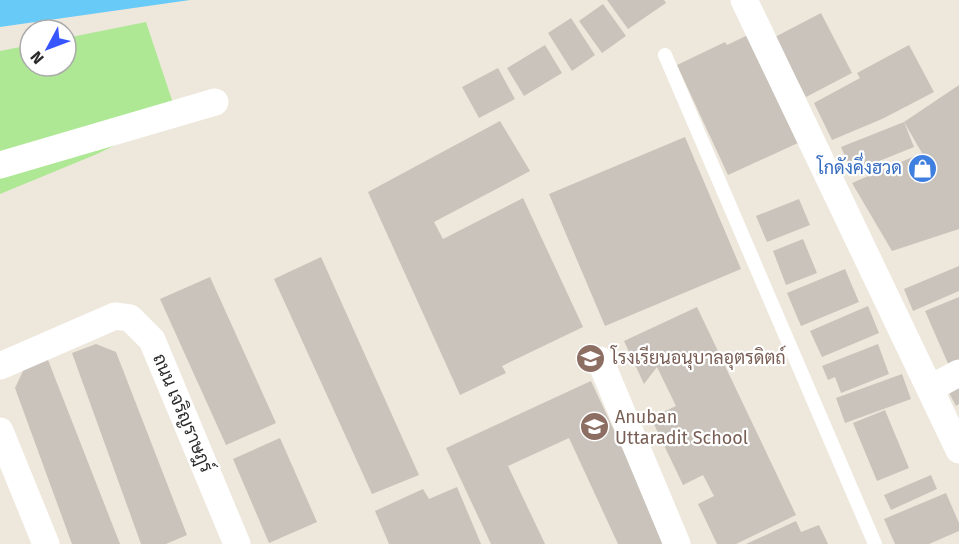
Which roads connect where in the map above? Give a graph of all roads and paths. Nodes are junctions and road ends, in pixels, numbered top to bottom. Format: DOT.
graph roads {
  1 [pos="744,0"];
  2 [pos="665,56"];
  3 [pos="215,102"];
  4 [pos="0,165"];
  5 [pos="600,360"];
  6 [pos="0,366"];
  7 [pos="959,373"];
  8 [pos="931,388"];
  9 [pos="0,430"];
  10 [pos="959,450"];
  11 [pos="46,544"];
  12 [pos="237,544"];
  13 [pos="677,544"];
  14 [pos="875,544"];
  1 -- 8 [label="street"];
  2 -- 14 [label="lane"];
  3 -- 4 [label="street"];
  5 -- 13 [label="street"];
  6 -- 12 [label="street, ถนน เจริญราษฎร์"];
  7 -- 8 [label="street"];
  8 -- 10 [label="street"];
  9 -- 11 [label="street"];
}
